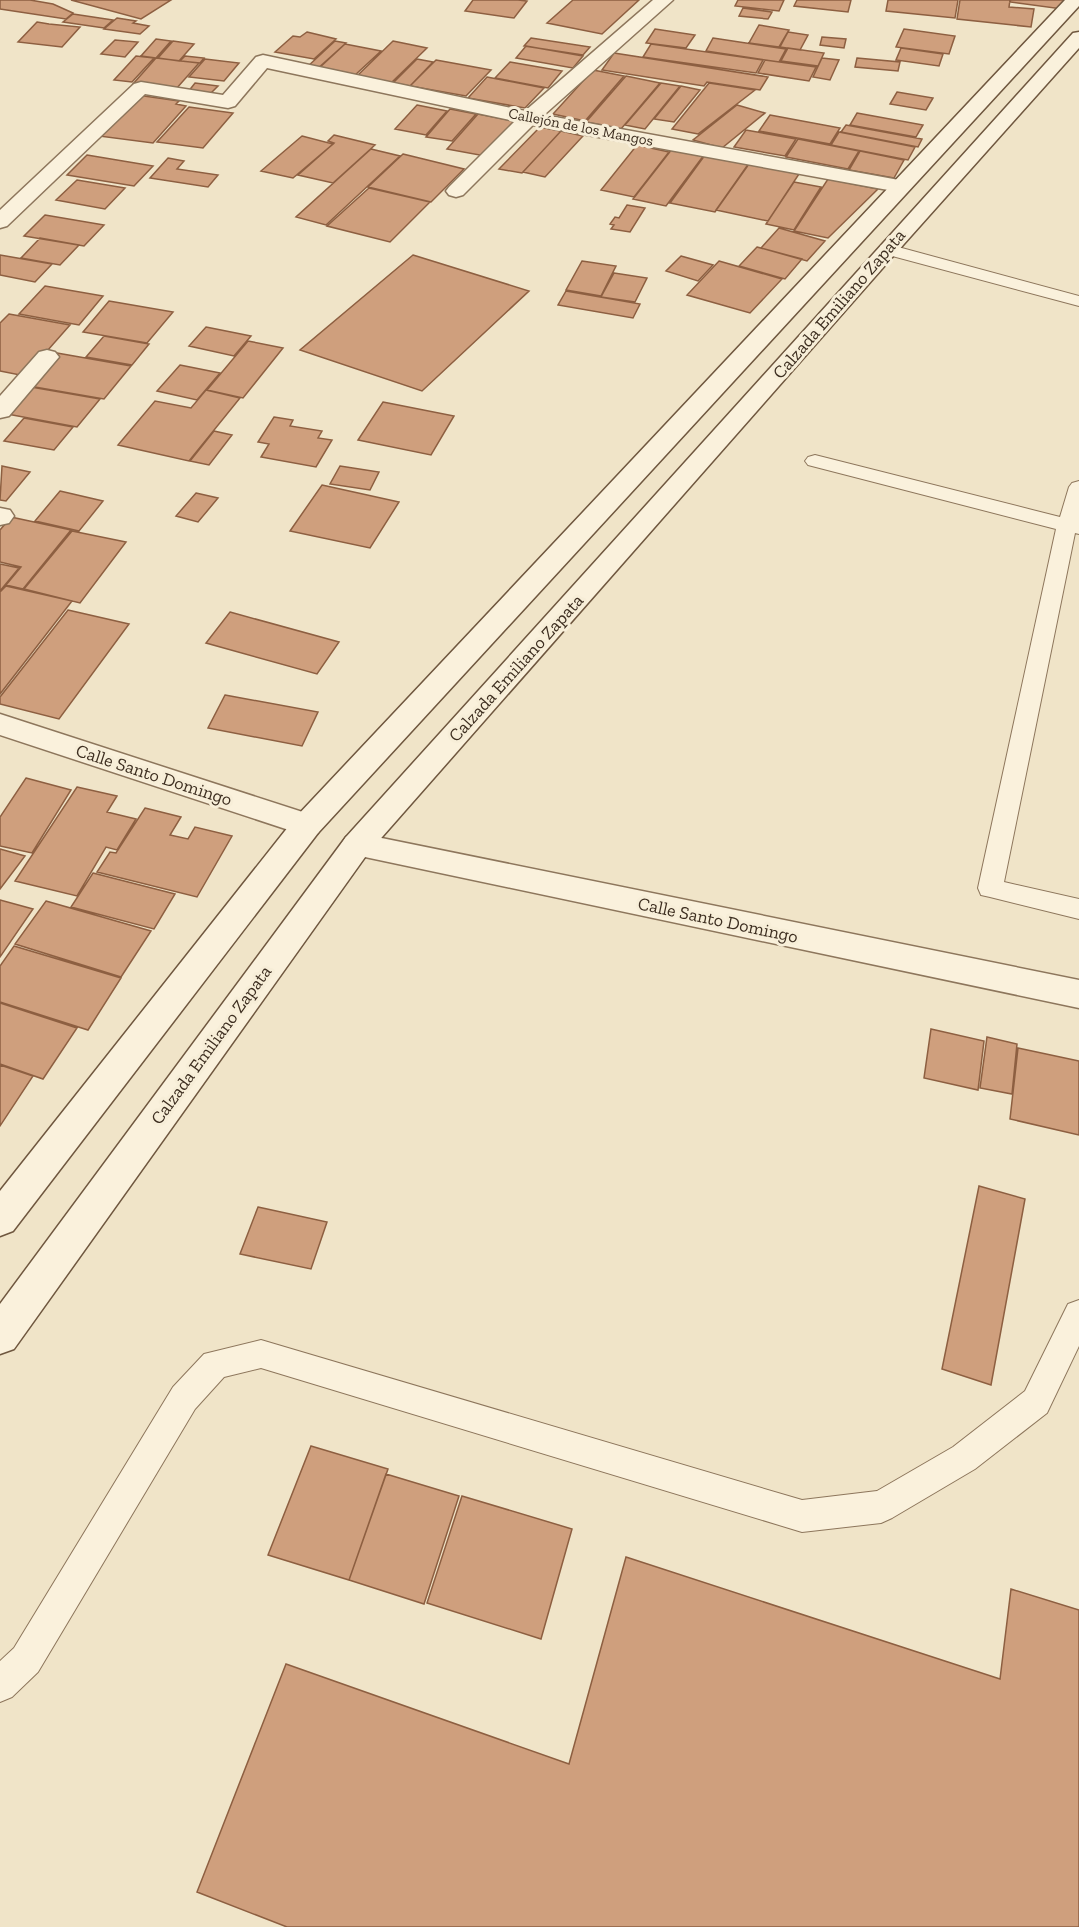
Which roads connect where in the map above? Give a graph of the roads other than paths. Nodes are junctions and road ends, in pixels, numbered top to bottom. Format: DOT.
graph roads {
  1 [pos="664,0"];
  2 [pos="1075,0"];
  3 [pos="1079,37"];
  4 [pos="529,118"];
  5 [pos="899,186"];
  6 [pos="456,191"];
  7 [pos="0,222"];
  8 [pos="887,249"];
  9 [pos="1079,301"];
  10 [pos="46,357"];
  11 [pos="0,411"];
  12 [pos="815,461"];
  13 [pos="1079,487"];
  14 [pos="1073,527"];
  15 [pos="548,568"];
  16 [pos="591,584"];
  17 [pos="0,724"];
  18 [pos="307,825"];
  19 [pos="357,845"];
  20 [pos="1079,909"];
  21 [pos="1079,994"];
  22 [pos="0,1219"];
  23 [pos="1079,1314"];
  24 [pos="0,1336"];
  25 [pos="0,1685"];
  1 -- 4 [label="main road"];
  2 -- 5 [label="main road, Calzada Emiliano Zapata"];
  3 -- 8 [label="main road, Calzada Emiliano Zapata"];
  4 -- 5 [label="main road, Callejón de los Mangos"];
  4 -- 6 [label="main road"];
  4 -- 7 [label="main road, Callejón de los Mangos"];
  5 -- 15 [label="main road, Calzada Emiliano Zapata"];
  8 -- 9 [label="lane"];
  8 -- 16 [label="main road, Calzada Emiliano Zapata"];
  10 -- 11 [label="main road"];
  12 -- 14 [label="lane"];
  13 -- 14 [label="lane"];
  14 -- 20 [label="lane"];
  15 -- 16 [label="main road"];
  15 -- 18 [label="main road, Calzada Emiliano Zapata"];
  16 -- 19 [label="main road, Calzada Emiliano Zapata"];
  17 -- 18 [label="main road, Calle Santo Domingo"];
  18 -- 22 [label="main road, Calzada Emiliano Zapata"];
  19 -- 21 [label="main road, Calle Santo Domingo"];
  19 -- 24 [label="main road, Calzada Emiliano Zapata"];
  23 -- 25 [label="lane"];
}
